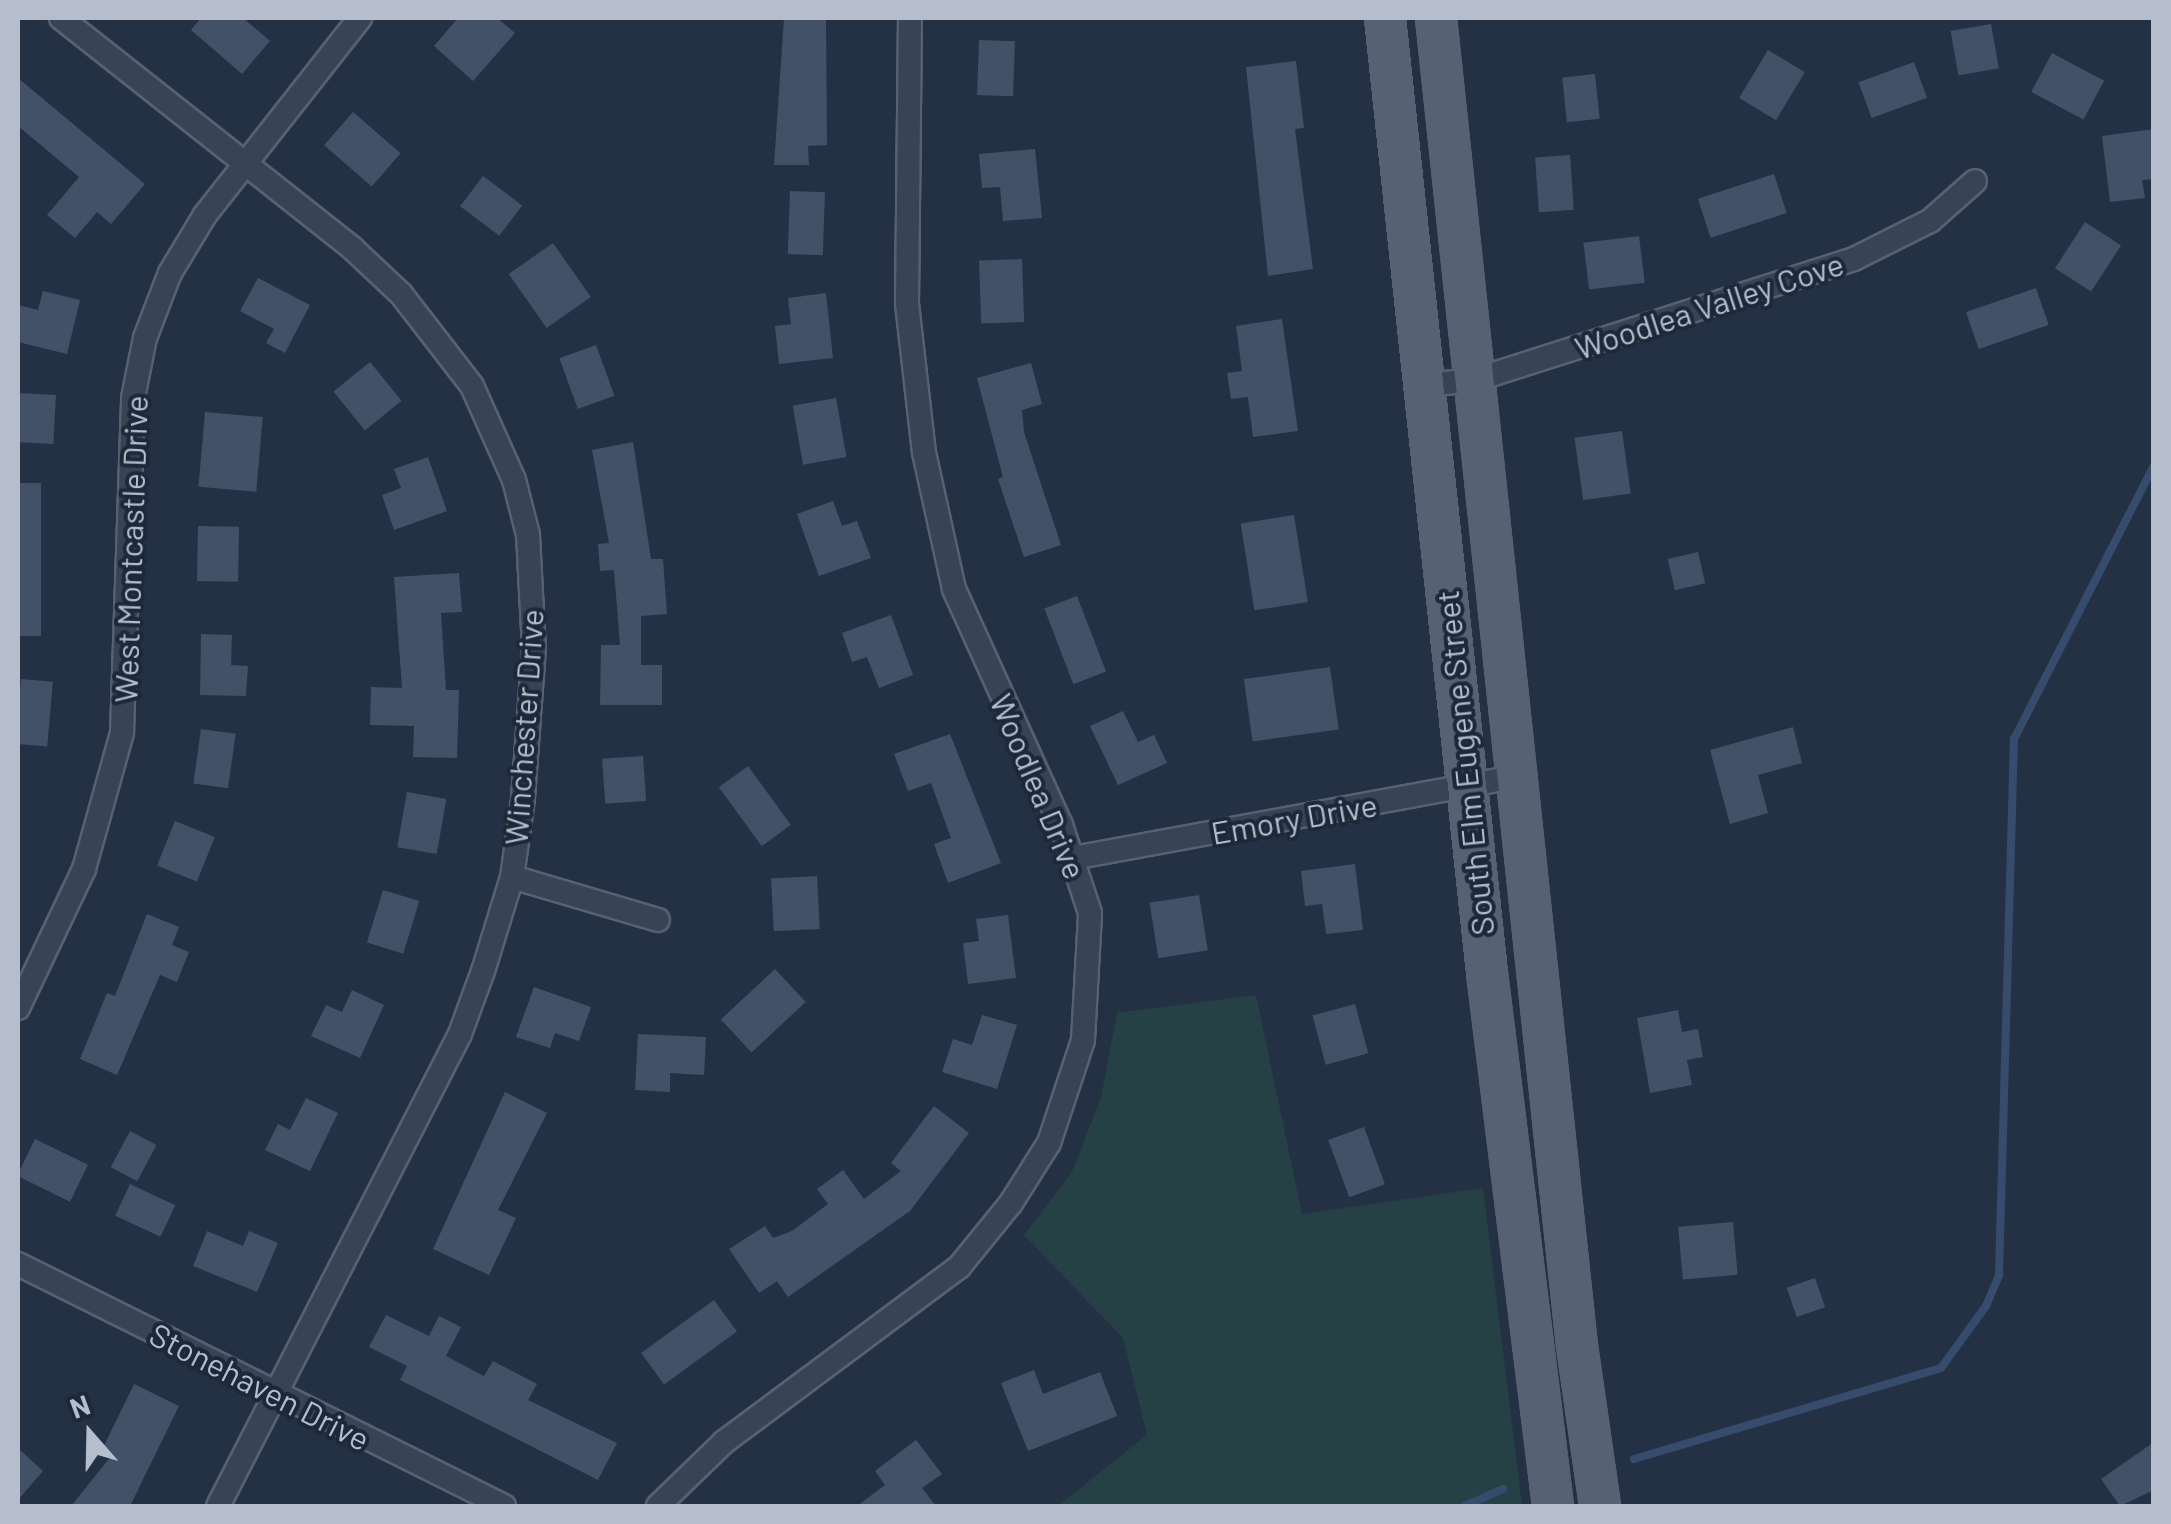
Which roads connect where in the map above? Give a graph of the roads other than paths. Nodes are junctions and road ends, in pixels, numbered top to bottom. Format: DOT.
graph roads {
  1 [pos="61,18"];
  2 [pos="360,18"];
  3 [pos="910,18"];
  4 [pos="1385,18"];
  5 [pos="1436,18"];
  6 [pos="246,164"];
  7 [pos="1975,182"];
  8 [pos="1476,380"];
  9 [pos="1425,386"];
  10 [pos="1516,777"];
  11 [pos="1467,786"];
  12 [pos="1072,858"];
  13 [pos="512,876"];
  14 [pos="658,920"];
  15 [pos="18,1008"];
  16 [pos="18,1264"];
  17 [pos="276,1395"];
  18 [pos="218,1506"];
  19 [pos="504,1506"];
  20 [pos="658,1506"];
  21 [pos="1553,1506"];
  22 [pos="1600,1506"];
  1 -- 6 [label="street, Winchester Drive"];
  2 -- 6 [label="street, West Montcastle Drive"];
  3 -- 12 [label="street, Woodlea Drive"];
  4 -- 9 [label="main road, South Elm Eugene Street"];
  5 -- 8 [label="main road, South Elm Eugene Street"];
  6 -- 13 [label="street, Winchester Drive"];
  6 -- 15 [label="street, West Montcastle Drive"];
  7 -- 8 [label="street, Woodlea Valley Cove"];
  8 -- 9 [label="street, Woodlea Valley Cove"];
  8 -- 10 [label="main road, South Elm Eugene Street"];
  9 -- 11 [label="main road, South Elm Eugene Street"];
  10 -- 11 [label="street, Emory Drive"];
  10 -- 22 [label="main road, South Elm Eugene Street"];
  11 -- 12 [label="street, Emory Drive"];
  11 -- 21 [label="main road, South Elm Eugene Street"];
  12 -- 20 [label="street, Woodlea Drive"];
  13 -- 14 [label="street"];
  13 -- 17 [label="street, Winchester Drive"];
  16 -- 17 [label="street, Stonehaven Drive"];
  17 -- 18 [label="street, Winchester Drive"];
  17 -- 19 [label="street, Stonehaven Drive"];
}
